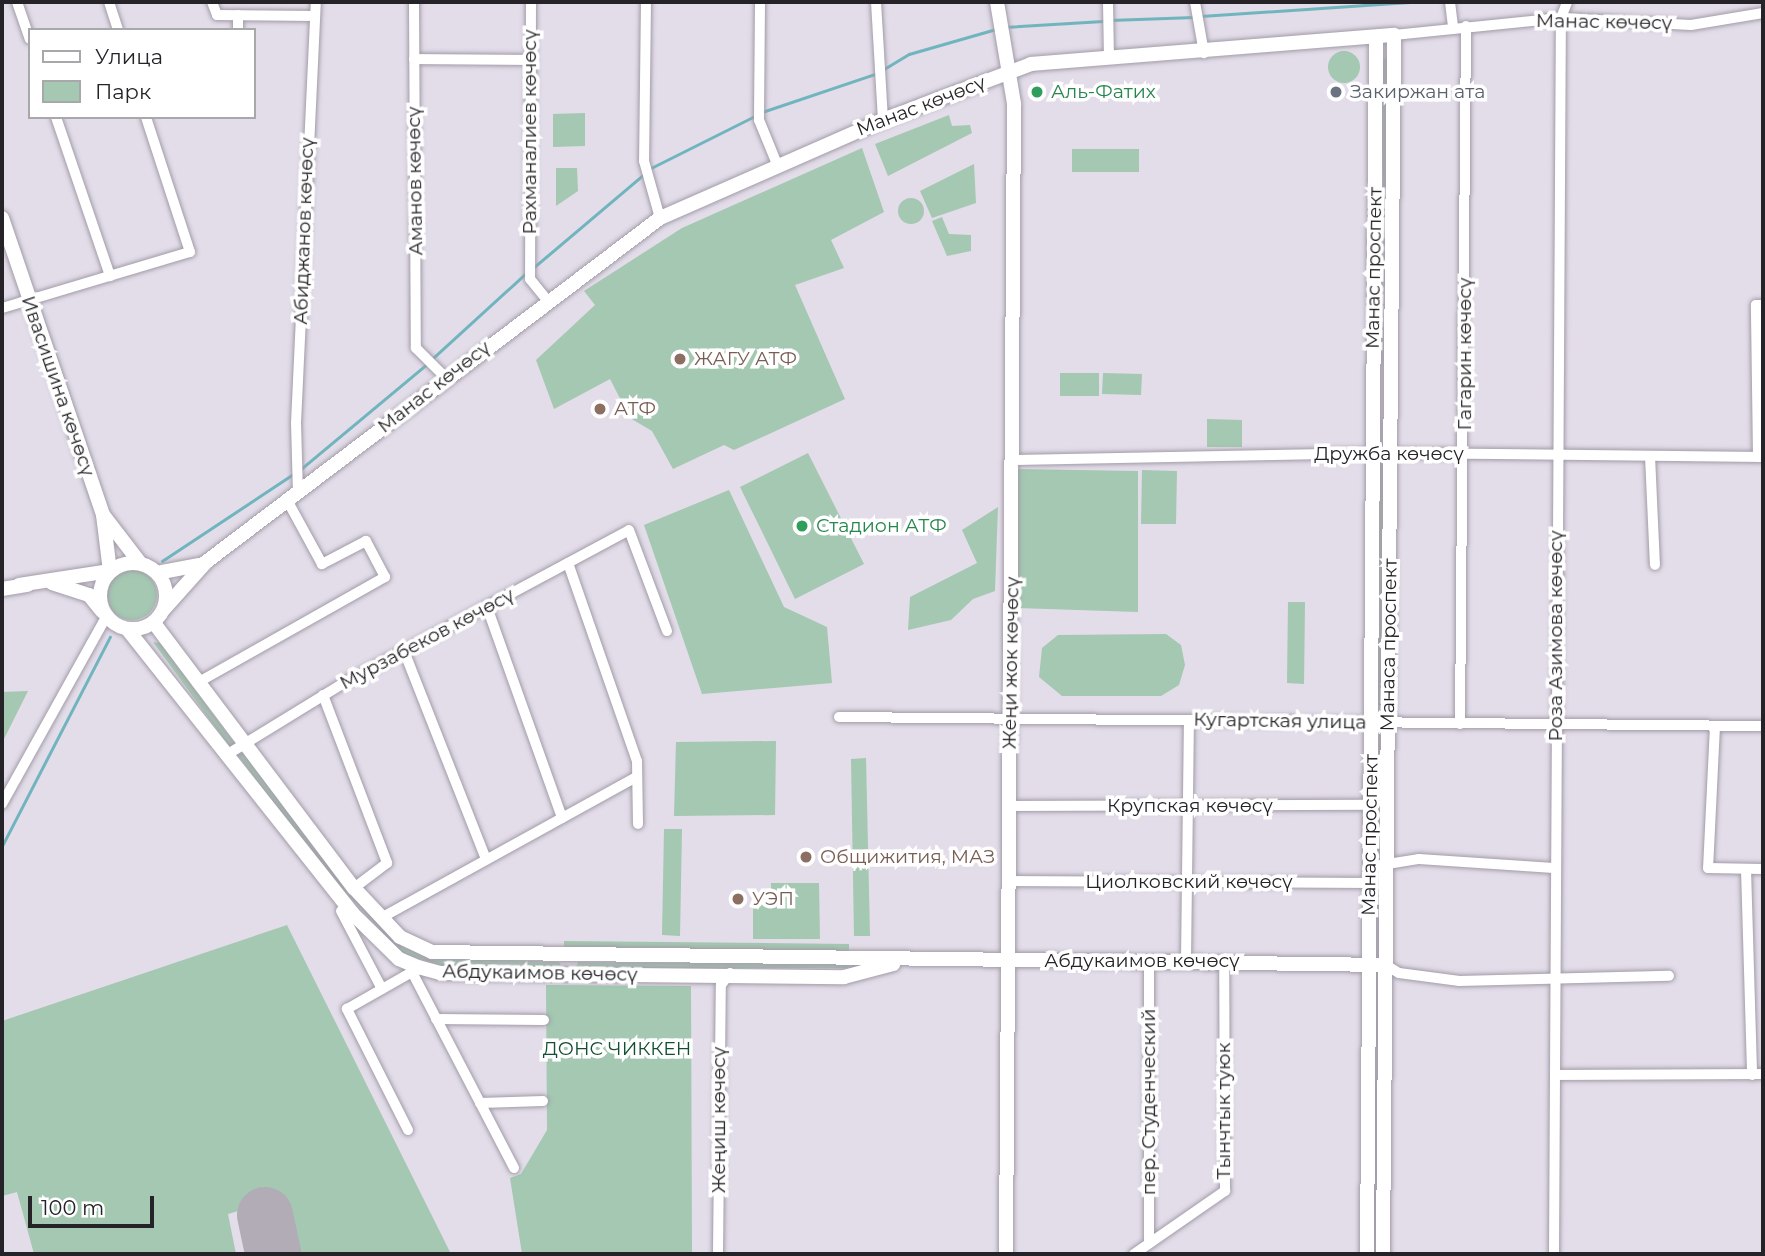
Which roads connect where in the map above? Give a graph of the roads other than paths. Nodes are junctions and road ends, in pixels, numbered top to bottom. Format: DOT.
graph roads {
  1 [pos="17,2"];
  2 [pos="108,2"];
  3 [pos="212,2"];
  4 [pos="316,2"];
  5 [pos="414,2"];
  6 [pos="531,2"];
  7 [pos="646,2"];
  8 [pos="760,2"];
  9 [pos="876,2"];
  10 [pos="997,2"];
  11 [pos="1108,2"];
  12 [pos="1195,2"];
  13 [pos="1567,2"];
  14 [pos="1450,4"];
  15 [pos="1763,13"];
  16 [pos="238,15"];
  17 [pos="315,16"];
  18 [pos="1561,18"];
  19 [pos="1466,26"];
  20 [pos="1453,27"];
  21 [pos="117,28"];
  22 [pos="238,28"];
  23 [pos="28,33"];
  24 [pos="1394,35"];
  25 [pos="1376,38"];
  26 [pos="1204,53"];
  27 [pos="1109,57"];
  28 [pos="414,59"];
  29 [pos="531,60"];
  30 [pos="1011,72"];
  31 [pos="57,119"];
  32 [pos="147,119"];
  33 [pos="883,120"];
  34 [pos="777,164"];
  35 [pos="2,218"];
  36 [pos="660,218"];
  37 [pos="110,276"];
  38 [pos="1374,296"];
  39 [pos="1391,296"];
  40 [pos="546,299"];
  41 [pos="28,300"];
  42 [pos="1763,305"];
  43 [pos="2,308"];
  44 [pos="446,378"];
  45 [pos="1373,453"];
  46 [pos="1390,453"];
  47 [pos="1464,453"];
  48 [pos="1557,455"];
  49 [pos="1650,456"];
  50 [pos="1761,457"];
  51 [pos="1015,460"];
  52 [pos="294,492"];
  53 [pos="103,515"];
  54 [pos="206,562"];
  55 [pos="568,563"];
  56 [pos="140,564"];
  57 [pos="1655,565"];
  58 [pos="110,571"];
  59 [pos="158,573"];
  60 [pos="19,585"];
  61 [pos="2,589"];
  62 [pos="487,607"];
  63 [pos="164,609"];
  64 [pos="105,615"];
  65 [pos="154,623"];
  66 [pos="128,630"];
  67 [pos="667,631"];
  68 [pos="404,651"];
  69 [pos="197,683"];
  70 [pos="323,695"];
  71 [pos="839,717"];
  72 [pos="1008,719"];
  73 [pos="1189,720"];
  74 [pos="1370,721"];
  75 [pos="1388,722"];
  76 [pos="1460,724"];
  77 [pos="1556,725"];
  78 [pos="1715,726"];
  79 [pos="1763,726"];
  80 [pos="241,744"];
  81 [pos="228,754"];
  82 [pos="635,778"];
  83 [pos="2,804"];
  84 [pos="1371,805"];
  85 [pos="1009,806"];
  86 [pos="1189,806"];
  87 [pos="562,818"];
  88 [pos="638,824"];
  89 [pos="485,857"];
  90 [pos="1387,864"];
  91 [pos="1370,867"];
  92 [pos="1555,868"];
  93 [pos="1746,869"];
  94 [pos="1763,869"];
  95 [pos="1009,881"];
  96 [pos="1188,883"];
  97 [pos="1369,883"];
  98 [pos="354,888"];
  99 [pos="341,911"];
  100 [pos="381,918"];
  101 [pos="571,958"];
  102 [pos="1368,960"];
  103 [pos="1007,961"];
  104 [pos="1149,961"];
  105 [pos="1186,961"];
  106 [pos="1224,961"];
  107 [pos="898,963"];
  108 [pos="1386,965"];
  109 [pos="411,968"];
  110 [pos="572,975"];
  111 [pos="1669,976"];
  112 [pos="726,979"];
  113 [pos="1553,979"];
  114 [pos="382,989"];
  115 [pos="436,1019"];
  116 [pos="544,1020"];
  117 [pos="1757,1074"];
  118 [pos="1556,1075"];
  119 [pos="543,1101"];
  120 [pos="480,1103"];
  121 [pos="1367,1115"];
  122 [pos="1385,1115"];
  123 [pos="408,1130"];
  124 [pos="514,1168"];
  125 [pos="1367,1234"];
  126 [pos="1384,1235"];
  127 [pos="1149,1242"];
  128 [pos="718,1254"];
  129 [pos="1006,1254"];
  130 [pos="1134,1254"];
  131 [pos="1367,1254"];
  132 [pos="1383,1254"];
  133 [pos="1552,1254"];
  1 -- 23 [label="street"];
  2 -- 21 [label="street"];
  3 -- 16 [label="street"];
  4 -- 17 [label="street, Абиджанов көчөсү"];
  5 -- 28 [label="street, Аманов көчөсү"];
  6 -- 29 [label="street, Рахманалиев көчөсү"];
  7 -- 36 [label="street"];
  8 -- 34 [label="street"];
  9 -- 33 [label="street"];
  10 -- 30 [label="main road, Жеңи жок көчөсү"];
  11 -- 27 [label="street"];
  12 -- 26 [label="street"];
  13 -- 18 [label="street"];
  14 -- 20 [label="street"];
  15 -- 18 [label="street, Манас көчөсү"];
  16 -- 17 [label="street"];
  16 -- 22 [label="street"];
  17 -- 52 [label="street, Абиджанов көчөсү"];
  18 -- 19 [label="street, Манас көчөсү"];
  18 -- 48 [label="street, Роза Азимова көчөсү"];
  19 -- 20 [label="street, Манас көчөсү"];
  19 -- 47 [label="street, Гагарин көчөсү"];
  20 -- 24 [label="street, Манас көчөсү"];
  24 -- 25 [label="main road, Манас көчөсү"];
  24 -- 39 [label="main road, Манаса проспект"];
  25 -- 26 [label="main road, Манас көчөсү"];
  25 -- 38 [label="main road, Манас проспект"];
  26 -- 27 [label="main road, Манас көчөсү"];
  27 -- 30 [label="main road, Манас көчөсү"];
  28 -- 29 [label="street"];
  28 -- 44 [label="street, Аманов көчөсү"];
  29 -- 40 [label="street, Рахманалиев көчөсү"];
  30 -- 33 [label="main road, Манас көчөсү"];
  30 -- 51 [label="main road, Жеңи жок көчөсү"];
  31 -- 37 [label="street"];
  32 -- 37 [label="street"];
  33 -- 34 [label="main road, Манас көчөсү"];
  34 -- 36 [label="main road, Манас көчөсү"];
  35 -- 41 [label="main road, Ивасишина көчөсү"];
  36 -- 40 [label="main road, Манас көчөсү"];
  37 -- 41 [label="street"];
  38 -- 39 [label="street"];
  38 -- 45 [label="main road, Манас проспект"];
  39 -- 46 [label="main road, Манаса проспект"];
  40 -- 44 [label="main road, Манас көчөсү"];
  41 -- 43 [label="street"];
  41 -- 53 [label="main road, Ивасишина көчөсү"];
  42 -- 50 [label="street"];
  44 -- 52 [label="main road, Манас көчөсү"];
  45 -- 46 [label="street, Дружба көчөсү"];
  45 -- 51 [label="street, Дружба көчөсү"];
  45 -- 74 [label="main road, Манас проспект"];
  46 -- 47 [label="street, Дружба көчөсү"];
  46 -- 75 [label="main road, Манаса проспект"];
  47 -- 48 [label="street, Дружба көчөсү"];
  47 -- 76 [label="street, Гагарин көчөсү"];
  48 -- 49 [label="street, Дружба көчөсү"];
  48 -- 77 [label="street, Роза Азимова көчөсү"];
  49 -- 50 [label="street, Дружба көчөсү"];
  49 -- 57 [label="street"];
  51 -- 72 [label="main road, Жеңи жок көчөсү"];
  52 -- 54 [label="main road, Манас көчөсү"];
  52 -- 69 [label="street"];
  53 -- 56 [label="main road"];
  53 -- 58 [label="main road"];
  54 -- 59 [label="main road"];
  54 -- 63 [label="main road"];
  55 -- 62 [label="street, Мурзабеков көчөсү"];
  55 -- 67 [label="street, Мурзабеков көчөсү"];
  55 -- 82 [label="street"];
  56 -- 58 [label="main road"];
  56 -- 59 [label="main road"];
  58 -- 60 [label="main road"];
  58 -- 64 [label="main road"];
  59 -- 63 [label="main road"];
  60 -- 61 [label="main road"];
  60 -- 64 [label="main road"];
  62 -- 68 [label="street, Мурзабеков көчөсү"];
  62 -- 87 [label="street"];
  63 -- 65 [label="main road"];
  64 -- 66 [label="main road"];
  64 -- 83 [label="street"];
  65 -- 66 [label="main road"];
  65 -- 69 [label="main road, Абдукаимов көчөсү"];
  66 -- 81 [label="main road, Абдукаимов көчөсү"];
  68 -- 70 [label="street, Мурзабеков көчөсү"];
  68 -- 89 [label="street"];
  69 -- 80 [label="main road, Абдукаимов көчөсү"];
  70 -- 80 [label="street, Мурзабеков көчөсү"];
  70 -- 98 [label="street"];
  71 -- 72 [label="street, Кугартская улица"];
  72 -- 73 [label="street, Кугартская улица"];
  72 -- 85 [label="main road, Жеңи жок көчөсү"];
  73 -- 74 [label="street, Кугартская улица"];
  73 -- 86 [label="street"];
  74 -- 75 [label="street, Кугартская улица"];
  74 -- 84 [label="main road, Манас проспект"];
  75 -- 76 [label="street, Кугартская улица"];
  75 -- 90 [label="main road, Манаса проспект"];
  76 -- 77 [label="street, Кугартская улица"];
  77 -- 78 [label="street, Кугартская улица"];
  77 -- 92 [label="street, Роза Азимова көчөсү"];
  78 -- 79 [label="street, Кугартская улица"];
  78 -- 93 [label="street"];
  80 -- 81 [label="street, Мурзабеков көчөсү"];
  80 -- 98 [label="main road, Абдукаимов көчөсү"];
  81 -- 109 [label="main road, Абдукаимов көчөсү"];
  82 -- 87 [label="street"];
  82 -- 88 [label="street"];
  84 -- 86 [label="street, Крупская көчөсү"];
  84 -- 91 [label="main road, Манас проспект"];
  85 -- 86 [label="street, Крупская көчөсү"];
  85 -- 95 [label="main road, Жеңи жок көчөсү"];
  86 -- 96 [label="street"];
  87 -- 89 [label="street"];
  89 -- 100 [label="street"];
  90 -- 91 [label="street"];
  90 -- 92 [label="street"];
  90 -- 108 [label="main road, Манаса проспект"];
  91 -- 97 [label="main road, Манас проспект"];
  92 -- 113 [label="street, Роза Азимова көчөсү"];
  93 -- 94 [label="street"];
  93 -- 117 [label="street"];
  95 -- 96 [label="street, Циолковский көчөсү"];
  95 -- 103 [label="main road, Жеңи жок көчөсү"];
  96 -- 97 [label="street, Циолковский көчөсү"];
  96 -- 105 [label="street"];
  97 -- 102 [label="main road, Манас проспект"];
  98 -- 100 [label="main road, Абдукаимов көчөсү"];
  99 -- 114 [label="street"];
  100 -- 101 [label="main road, Абдукаимов көчөсү"];
  101 -- 107 [label="main road, Абдукаимов көчөсү"];
  101 -- 110 [label="main road"];
  102 -- 106 [label="main road, Абдукаимов көчөсү"];
  102 -- 108 [label="main road, Абдукаимов көчөсү"];
  102 -- 121 [label="main road, Манас проспект"];
  103 -- 104 [label="main road, Абдукаимов көчөсү"];
  103 -- 107 [label="main road, Абдукаимов көчөсү"];
  103 -- 129 [label="main road, Жеңи жок көчөсү"];
  104 -- 105 [label="main road, Абдукаимов көчөсү"];
  104 -- 127 [label="street, пер. Студенческий"];
  105 -- 106 [label="main road, Абдукаимов көчөсү"];
  106 -- 127 [label="street, Тынчтык туюк"];
  107 -- 112 [label="main road, Абдукаимов көчөсү"];
  108 -- 113 [label="street"];
  108 -- 122 [label="main road, Манаса проспект"];
  109 -- 110 [label="main road, Абдукаимов көчөсү"];
  109 -- 114 [label="street"];
  109 -- 115 [label="street"];
  110 -- 112 [label="main road, Абдукаимов көчөсү"];
  111 -- 113 [label="street"];
  112 -- 128 [label="street, Жеңиш көчөсү"];
  113 -- 118 [label="street, Роза Азимова көчөсү"];
  114 -- 123 [label="street"];
  115 -- 116 [label="street"];
  115 -- 120 [label="street"];
  117 -- 118 [label="street"];
  118 -- 133 [label="street, Роза Азимова көчөсү"];
  119 -- 120 [label="street"];
  120 -- 124 [label="street"];
  121 -- 122 [label="main road"];
  121 -- 125 [label="main road, Манас проспект"];
  122 -- 126 [label="main road, Манаса проспект"];
  125 -- 126 [label="main road"];
  125 -- 131 [label="main road, Манас проспект"];
  126 -- 132 [label="main road, Манаса проспект"];
  127 -- 130 [label="street, Тынчтык туюк"];
}
